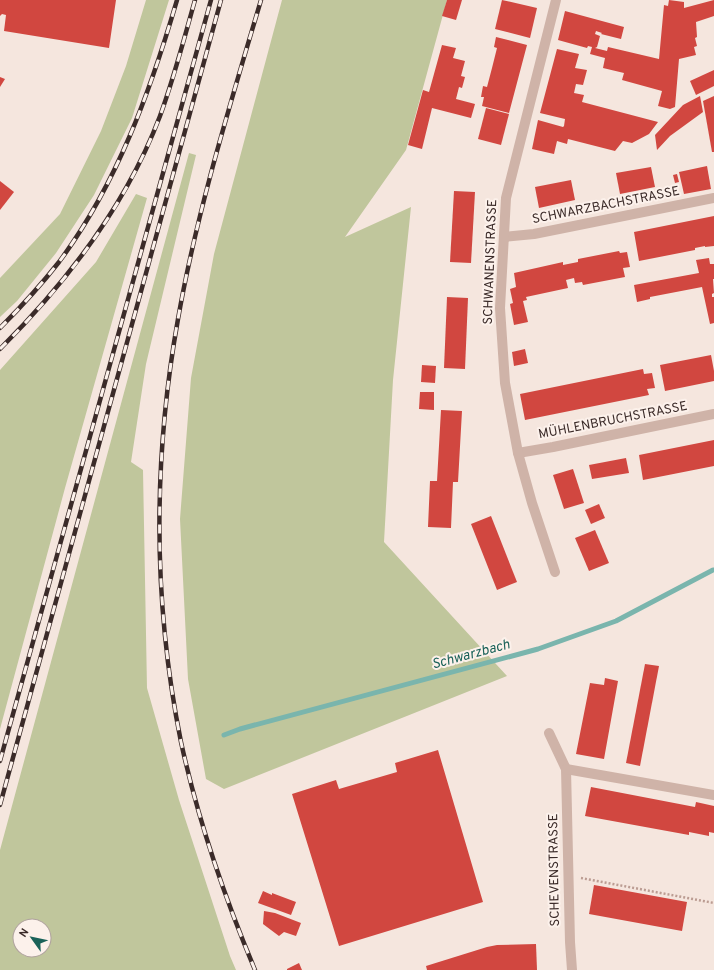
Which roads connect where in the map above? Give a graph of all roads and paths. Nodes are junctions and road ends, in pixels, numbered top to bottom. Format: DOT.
graph roads {
  1 [pos="556,0"];
  2 [pos="714,198"];
  3 [pos="504,237"];
  4 [pos="714,414"];
  5 [pos="518,453"];
  6 [pos="555,572"];
  7 [pos="549,733"];
  8 [pos="566,769"];
  9 [pos="714,795"];
  10 [pos="568,876"];
  11 [pos="714,903"];
  12 [pos="572,970"];
  1 -- 3 [label="street, SCHWANENSTRASSE"];
  2 -- 3 [label="street, SCHWARZBACHSTRASSE"];
  3 -- 5 [label="street, SCHWANENSTRASSE"];
  4 -- 5 [label="street, MÜHLENBRUCHSTRASSE"];
  5 -- 6 [label="street, SCHWANENSTRASSE"];
  7 -- 8 [label="street, SCHEVENSTRASSE"];
  8 -- 9 [label="street"];
  8 -- 10 [label="street, SCHEVENSTRASSE"];
  10 -- 11 [label="path"];
  10 -- 12 [label="street, SCHEVENSTRASSE"];
}
